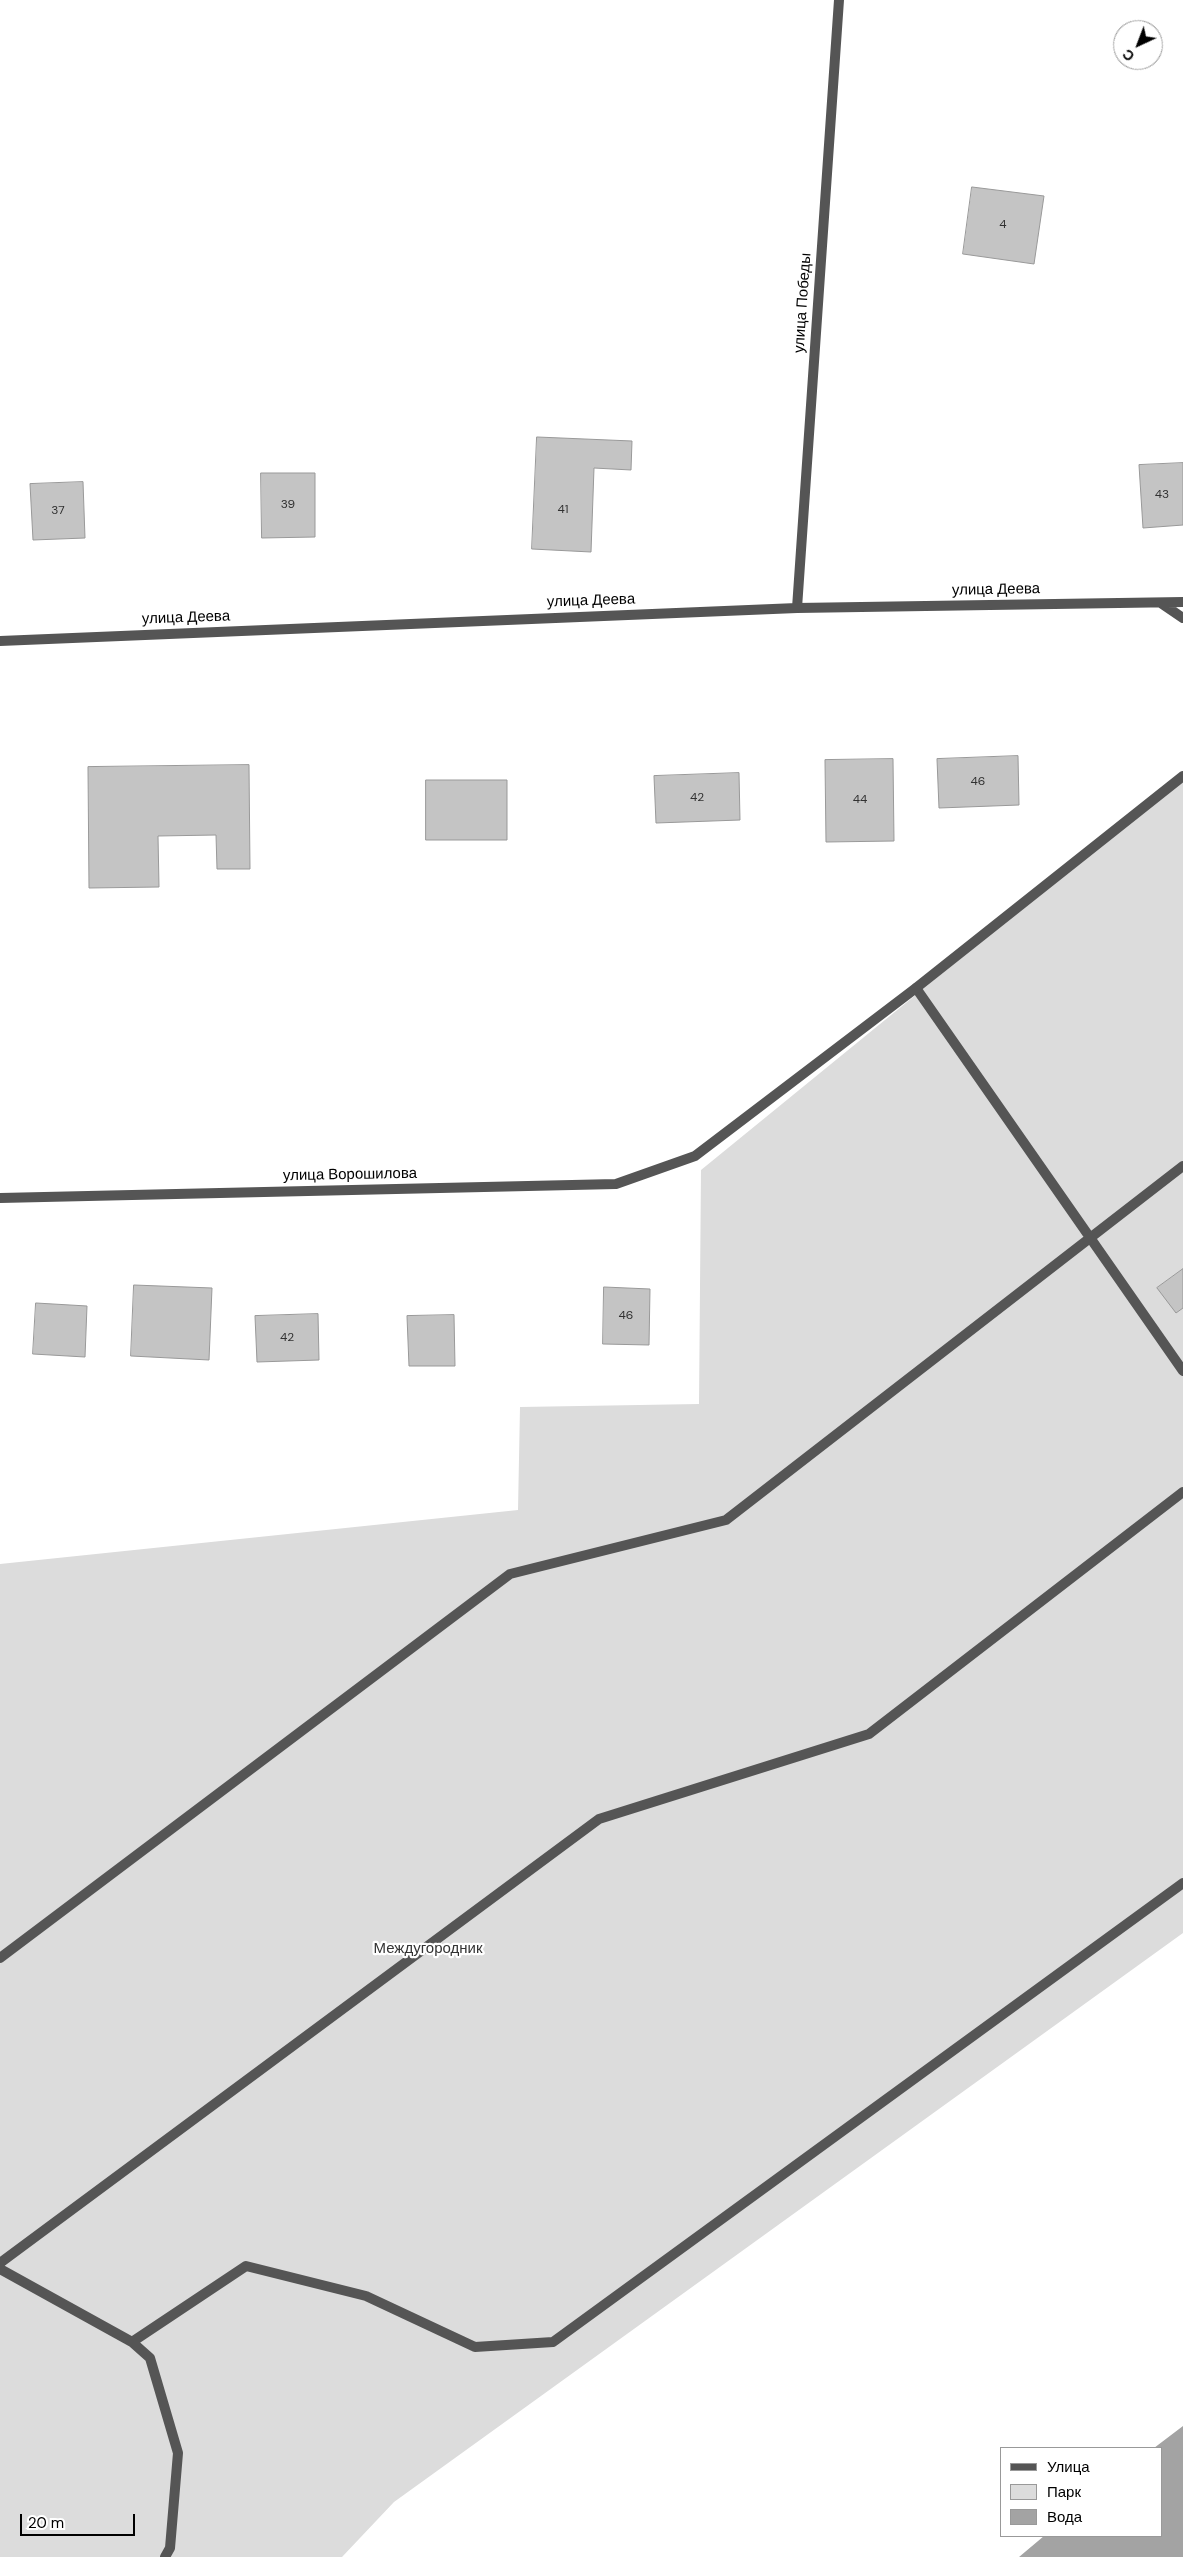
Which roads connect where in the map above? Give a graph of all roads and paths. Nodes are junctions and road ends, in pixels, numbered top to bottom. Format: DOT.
graph roads {
  1 [pos="839,0"];
  2 [pos="1183,602"];
  3 [pos="1161,603"];
  4 [pos="797,608"];
  5 [pos="1183,618"];
  6 [pos="0,641"];
  7 [pos="1183,776"];
  8 [pos="916,988"];
  9 [pos="1183,1166"];
  10 [pos="0,1198"];
  11 [pos="1091,1238"];
  12 [pos="1183,1371"];
  13 [pos="1183,1492"];
  14 [pos="1183,1883"];
  15 [pos="0,1958"];
  16 [pos="0,2263"];
  17 [pos="0,2269"];
  18 [pos="132,2342"];
  19 [pos="165,2557"];
  1 -- 4 [label="street, улица Победы"];
  2 -- 3 [label="street, улица Деева"];
  3 -- 4 [label="street, улица Деева"];
  3 -- 5 [label="street"];
  4 -- 6 [label="street, улица Деева"];
  7 -- 8 [label="street, улица Ворошилова"];
  8 -- 10 [label="street, улица Ворошилова"];
  8 -- 11 [label="street"];
  9 -- 11 [label="street"];
  11 -- 12 [label="street"];
  11 -- 15 [label="street"];
  13 -- 16 [label="street"];
  14 -- 18 [label="street"];
  17 -- 18 [label="street"];
  18 -- 19 [label="street"];
}
